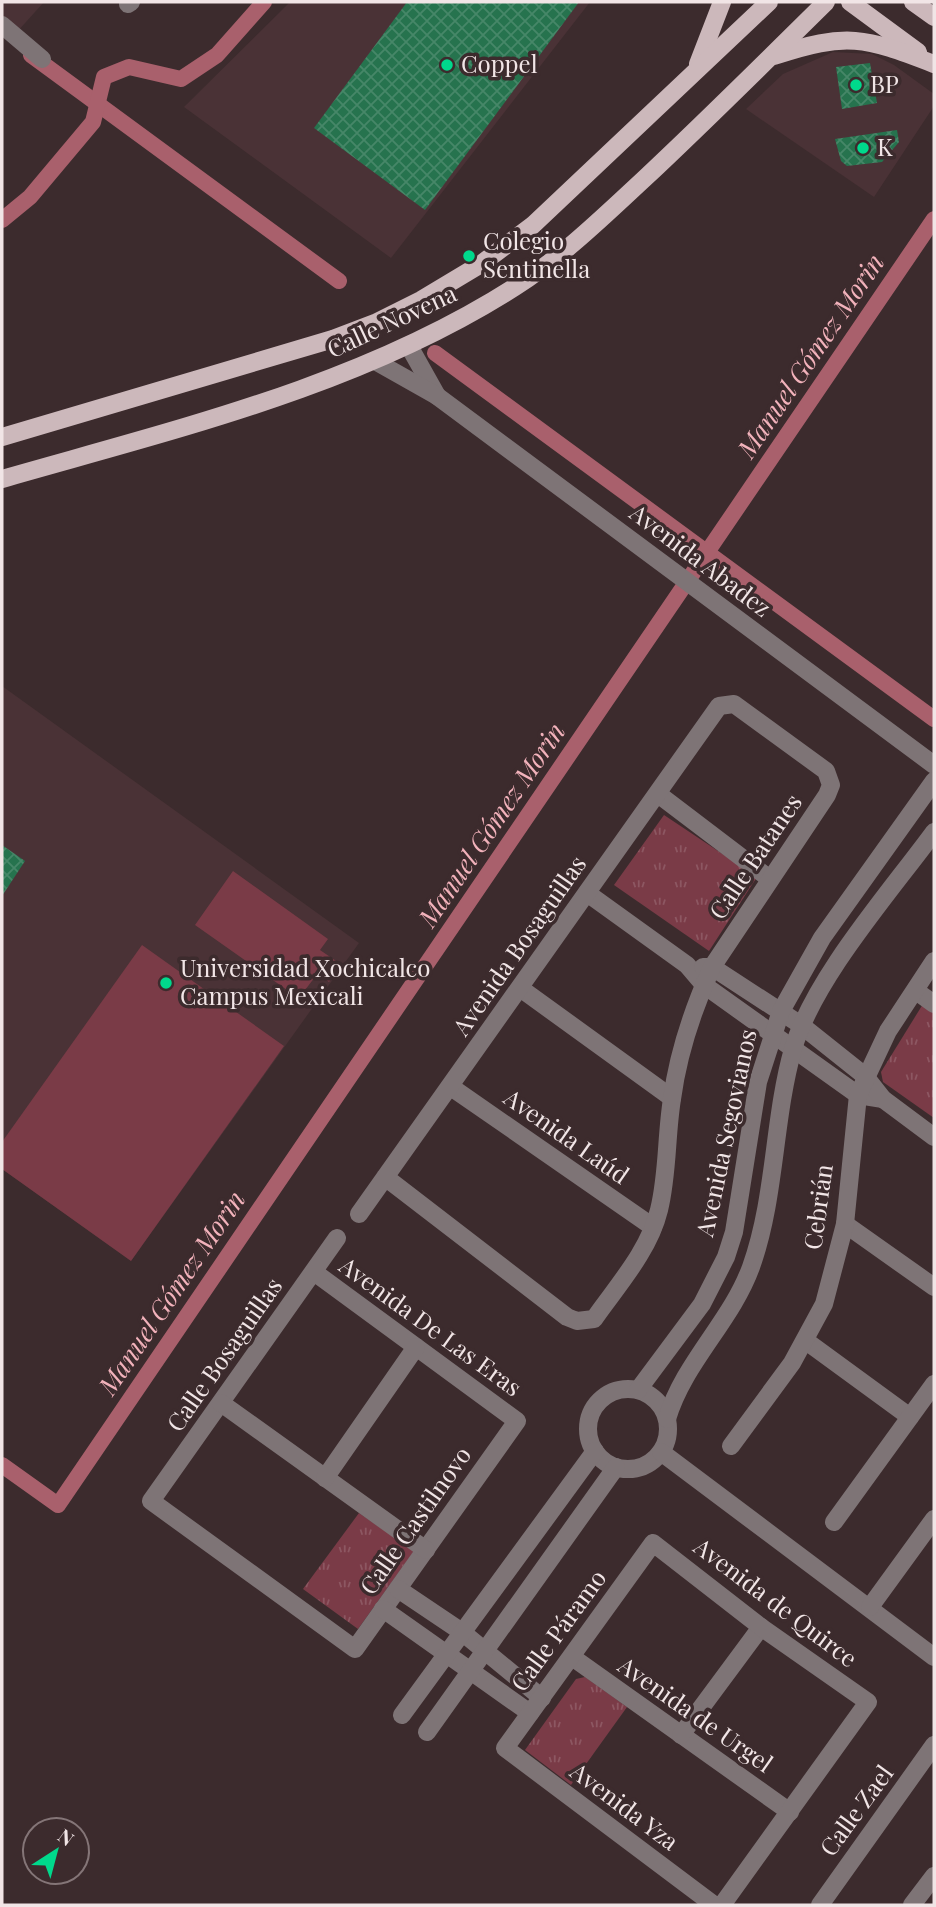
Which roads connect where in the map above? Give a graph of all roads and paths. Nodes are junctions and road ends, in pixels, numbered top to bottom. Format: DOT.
graph roads {
  1 [pos="722,2"];
  2 [pos="769,2"];
  3 [pos="826,2"];
  4 [pos="850,2"];
  5 [pos="914,2"];
  6 [pos="934,17"];
  7 [pos="2,25"];
  8 [pos="771,57"];
  9 [pos="42,59"];
  10 [pos="934,64"];
  11 [pos="694,73"];
  12 [pos="409,346"];
  13 [pos="375,360"];
  14 [pos="437,396"];
  15 [pos="2,437"];
  16 [pos="2,479"];
  17 [pos="934,765"];
  18 [pos="826,771"];
  19 [pos="932,790"];
  20 [pos="658,794"];
  21 [pos="906,822"];
  22 [pos="932,836"];
  23 [pos="770,878"];
  24 [pos="587,894"];
  25 [pos="934,961"];
  26 [pos="687,965"];
  27 [pos="712,967"];
  28 [pos="704,985"];
  29 [pos="520,988"];
  30 [pos="916,991"];
  31 [pos="934,1004"];
  32 [pos="780,1011"];
  33 [pos="801,1025"];
  34 [pos="771,1034"];
  35 [pos="793,1049"];
  36 [pos="866,1076"];
  37 [pos="451,1087"];
  38 [pos="858,1095"];
  39 [pos="672,1098"];
  40 [pos="883,1099"];
  41 [pos="934,1137"];
  42 [pos="385,1177"];
  43 [pos="359,1214"];
  44 [pos="845,1224"];
  45 [pos="653,1227"];
  46 [pos="337,1238"];
  47 [pos="314,1272"];
  48 [pos="934,1287"];
  49 [pos="806,1341"];
  50 [pos="416,1347"];
  51 [pos="934,1384"];
  52 [pos="638,1390"];
  53 [pos="221,1403"];
  54 [pos="910,1417"];
  55 [pos="667,1419"];
  56 [pos="517,1421"];
  57 [pos="731,1446"];
  58 [pos="595,1451"];
  59 [pos="661,1452"];
  60 [pos="616,1467"];
  61 [pos="325,1478"];
  62 [pos="934,1518"];
  63 [pos="834,1522"];
  64 [pos="653,1543"];
  65 [pos="426,1550"];
  66 [pos="398,1588"];
  67 [pos="870,1608"];
  68 [pos="383,1609"];
  69 [pos="761,1627"];
  70 [pos="463,1632"];
  71 [pos="355,1649"];
  72 [pos="486,1650"];
  73 [pos="446,1655"];
  74 [pos="572,1657"];
  75 [pos="934,1657"];
  76 [pos="471,1671"];
  77 [pos="542,1698"];
  78 [pos="530,1713"];
  79 [pos="402,1716"];
  80 [pos="427,1732"];
  81 [pos="681,1735"];
  82 [pos="934,1745"];
  83 [pos="505,1748"];
  84 [pos="790,1812"];
  85 [pos="934,1875"];
  86 [pos="923,1900"];
  87 [pos="714,1905"];
  88 [pos="722,1905"];
  89 [pos="820,1905"];
  1 -- 11 [label="main road"];
  2 -- 11 [label="main road, Calle Novena"];
  3 -- 8 [label="main road, Calle Novena"];
  4 -- 10 [label="main road"];
  5 -- 6 [label="main road"];
  7 -- 9 [label="street"];
  8 -- 10 [label="main road"];
  8 -- 12 [label="main road, Calle Novena"];
  11 -- 15 [label="main road, Calle Novena"];
  12 -- 13 [label="main road, Calle Novena"];
  12 -- 14 [label="street, Avenida Abadez"];
  13 -- 14 [label="street, Avenida Abadez"];
  13 -- 16 [label="main road, Calle Novena"];
  14 -- 17 [label="street, Avenida Abadez"];
  18 -- 20 [label="street, Avenida Bosaguillas"];
  18 -- 23 [label="street, Calle Batanes"];
  19 -- 21 [label="street, Avenida Segovianos"];
  20 -- 23 [label="street"];
  20 -- 24 [label="street, Avenida Bosaguillas"];
  21 -- 22 [label="street"];
  21 -- 32 [label="street, Avenida Segovianos"];
  22 -- 33 [label="street, Avenida Segovianos"];
  23 -- 27 [label="street, Calle Batanes"];
  24 -- 26 [label="street"];
  24 -- 29 [label="street, Avenida Bosaguillas"];
  25 -- 30 [label="street, Cebrián"];
  26 -- 27 [label="street"];
  26 -- 28 [label="street"];
  27 -- 28 [label="street, Calle Batanes"];
  27 -- 32 [label="street"];
  28 -- 34 [label="street"];
  28 -- 39 [label="street, Calle Batanes"];
  29 -- 37 [label="street, Avenida Bosaguillas"];
  29 -- 39 [label="street"];
  30 -- 31 [label="street"];
  30 -- 36 [label="street, Cebrián"];
  32 -- 33 [label="street"];
  32 -- 34 [label="street, Avenida Segovianos"];
  33 -- 35 [label="street, Avenida Segovianos"];
  33 -- 36 [label="street"];
  34 -- 35 [label="street"];
  34 -- 52 [label="street, Avenida Segovianos"];
  35 -- 38 [label="street"];
  35 -- 55 [label="street, Avenida Segovianos"];
  36 -- 38 [label="street, Cebrián"];
  36 -- 40 [label="street"];
  37 -- 42 [label="street, Avenida Bosaguillas"];
  37 -- 45 [label="street, Avenida Laúd"];
  38 -- 40 [label="street"];
  38 -- 44 [label="street, Cebrián"];
  39 -- 45 [label="street, Calle Batanes"];
  40 -- 41 [label="street"];
  42 -- 43 [label="street, Avenida Bosaguillas"];
  42 -- 45 [label="street, Calle Batanes"];
  44 -- 48 [label="street"];
  44 -- 49 [label="street, Cebrián"];
  46 -- 47 [label="street, Calle Bosaguillas"];
  47 -- 50 [label="street, Avenida De Las Eras"];
  47 -- 53 [label="street, Calle Bosaguillas"];
  49 -- 54 [label="street"];
  49 -- 57 [label="street, Cebrián"];
  50 -- 56 [label="street, Avenida De Las Eras"];
  50 -- 61 [label="street"];
  51 -- 54 [label="street"];
  52 -- 55 [label="street"];
  52 -- 58 [label="street"];
  53 -- 61 [label="street"];
  53 -- 71 [label="street, Calle Bosaguillas"];
  54 -- 63 [label="street"];
  55 -- 59 [label="street"];
  56 -- 65 [label="street, Calle Castilnovo"];
  58 -- 60 [label="street"];
  58 -- 70 [label="street"];
  59 -- 60 [label="street"];
  59 -- 67 [label="street"];
  60 -- 72 [label="street"];
  61 -- 65 [label="street"];
  62 -- 67 [label="street"];
  64 -- 69 [label="street, Avenida de Quirce"];
  64 -- 74 [label="street, Calle Páramo"];
  65 -- 66 [label="street, Calle Castilnovo"];
  66 -- 68 [label="street, Calle Castilnovo"];
  66 -- 70 [label="street"];
  67 -- 75 [label="street"];
  68 -- 71 [label="street, Calle Castilnovo"];
  68 -- 73 [label="street"];
  69 -- 81 [label="street"];
  69 -- 84 [label="street, Avenida de Quirce"];
  70 -- 72 [label="street"];
  70 -- 73 [label="street"];
  72 -- 76 [label="street"];
  72 -- 77 [label="street"];
  73 -- 76 [label="street"];
  73 -- 79 [label="street"];
  74 -- 77 [label="street, Calle Páramo"];
  74 -- 81 [label="street, Avenida de Urgel"];
  76 -- 78 [label="street"];
  76 -- 80 [label="street"];
  77 -- 78 [label="street, Calle Páramo"];
  78 -- 83 [label="street, Calle Páramo"];
  81 -- 84 [label="street, Avenida de Urgel"];
  82 -- 89 [label="street, Calle Zael"];
  83 -- 87 [label="street, Avenida Yza"];
  84 -- 88 [label="street"];
  85 -- 86 [label="street"];
}
